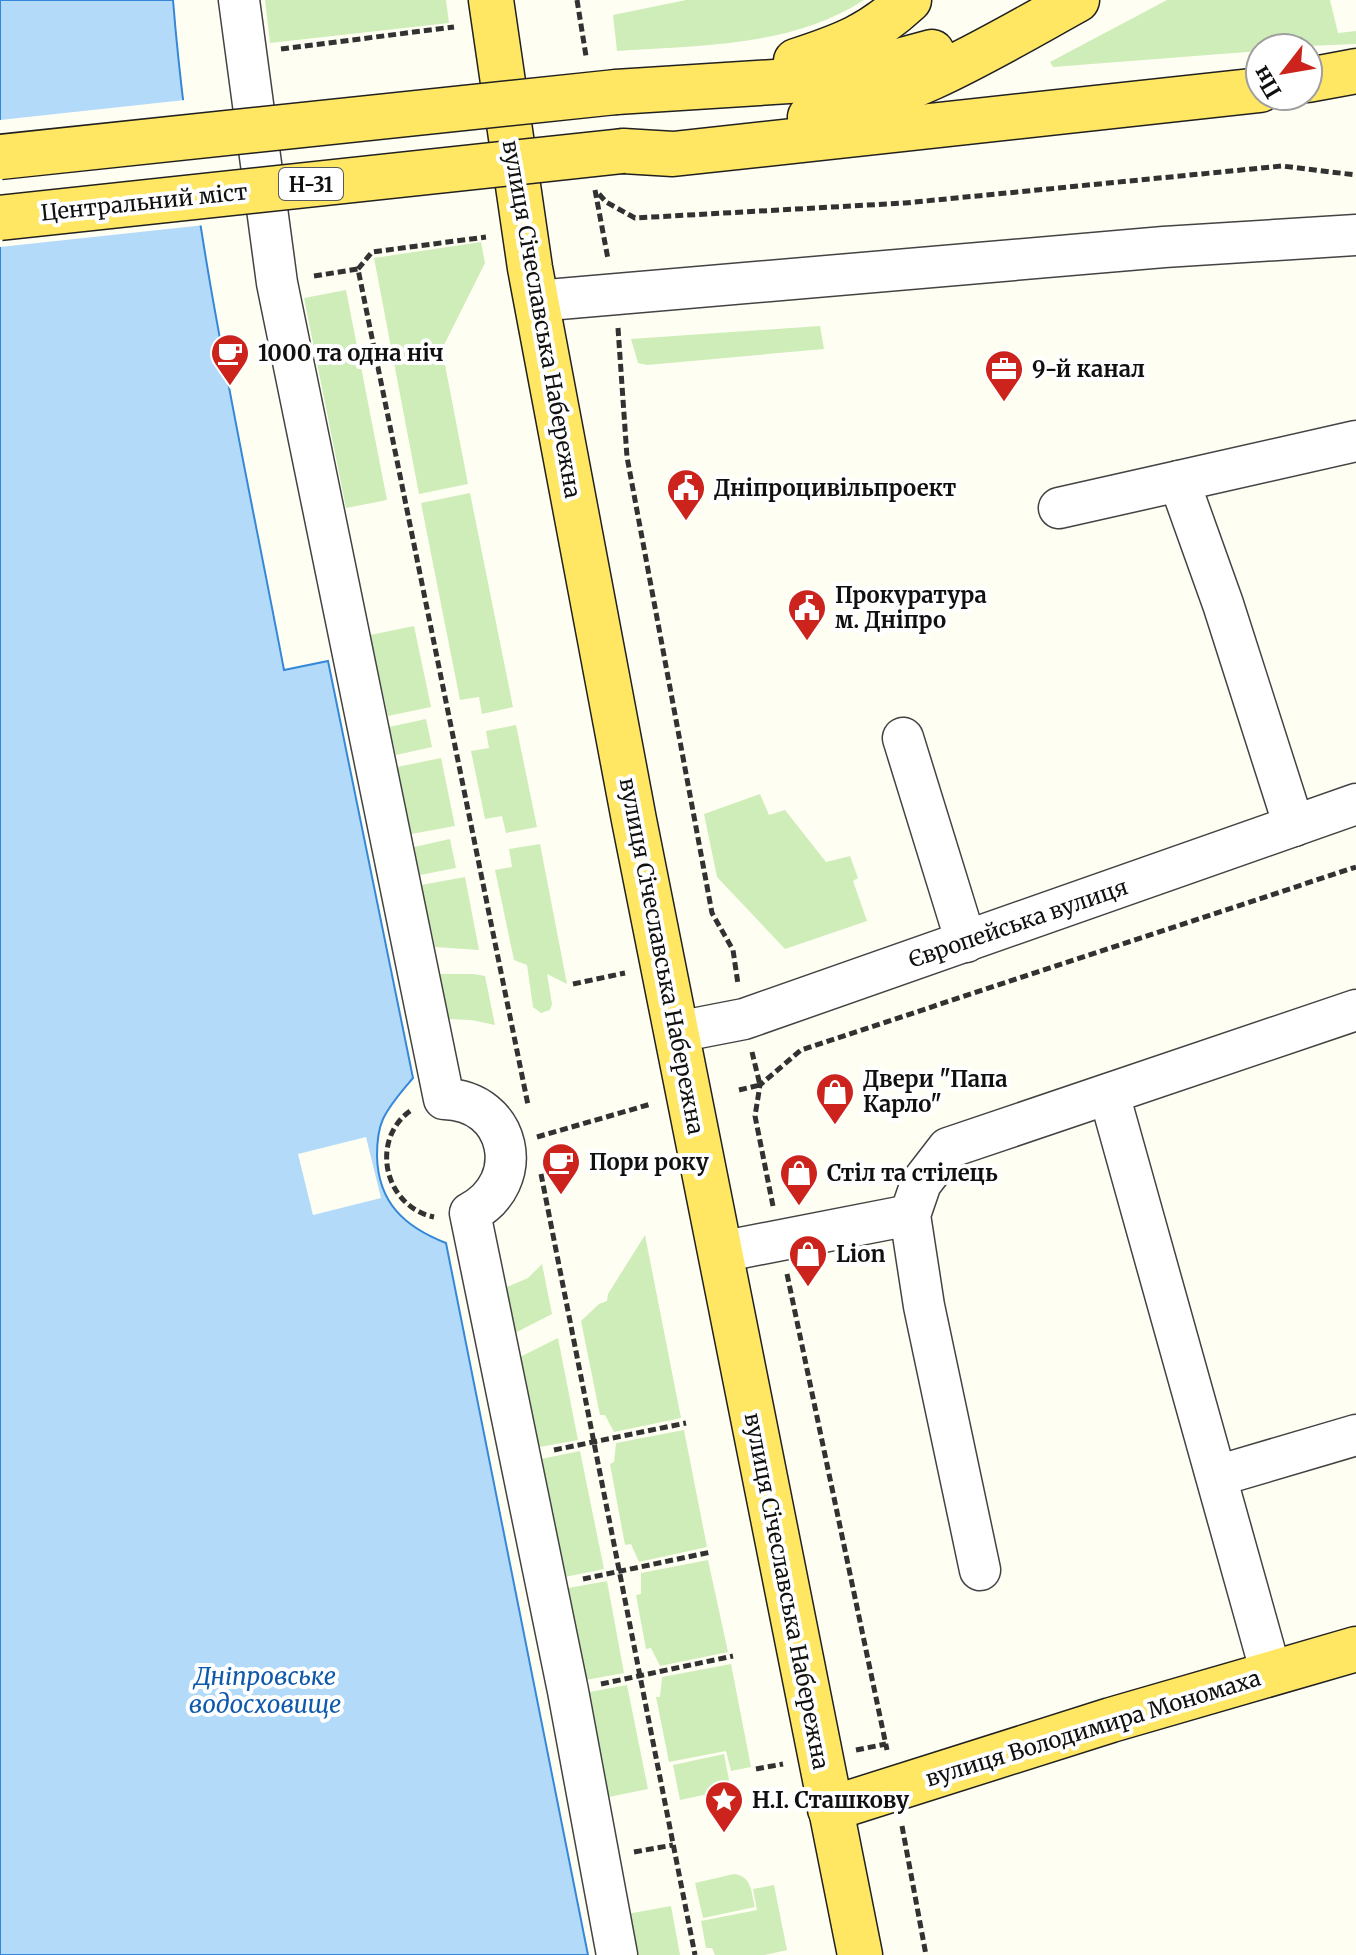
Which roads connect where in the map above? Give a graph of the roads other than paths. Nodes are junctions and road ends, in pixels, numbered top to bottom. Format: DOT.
graph roads {
  1 [pos="239,0"];
  2 [pos="491,0"];
  3 [pos="909,0"];
  4 [pos="1077,0"];
  5 [pos="1031,25"];
  6 [pos="1356,71"];
  7 [pos="1324,77"];
  8 [pos="616,92"];
  9 [pos="1244,93"];
  10 [pos="1324,94"];
  11 [pos="1356,95"];
  12 [pos="623,151"];
  13 [pos="0,157"];
  14 [pos="0,218"];
  15 [pos="1356,235"];
  16 [pos="536,301"];
  17 [pos="1356,441"];
  18 [pos="1179,481"];
  19 [pos="1059,508"];
  20 [pos="903,738"];
  21 [pos="1356,804"];
  22 [pos="1294,826"];
  23 [pos="966,942"];
  24 [pos="1356,1010"];
  25 [pos="677,1032"];
  26 [pos="1109,1094"];
  27 [pos="910,1215"];
  28 [pos="720,1252"];
  29 [pos="1356,1435"];
  30 [pos="1217,1476"];
  31 [pos="980,1570"];
  32 [pos="1356,1649"];
  33 [pos="1271,1673"];
  34 [pos="830,1809"];
  35 [pos="617,1955"];
  36 [pos="860,1955"];
  1 -- 35 [label="street"];
  2 -- 16 [label="main road, вулиця Січеславська Набережна"];
  3 -- 8 [label="main road"];
  4 -- 5 [label="main road, Н-31"];
  5 -- 8 [label="main road, Н-31"];
  5 -- 12 [label="main road, Н-31"];
  6 -- 7 [label="main road"];
  8 -- 13 [label="main road, Н-31, bridge"];
  9 -- 12 [label="main road"];
  10 -- 11 [label="main road"];
  12 -- 14 [label="main road, Центральний міст / Н-31, bridge"];
  15 -- 16 [label="street"];
  16 -- 25 [label="main road, вулиця Січеславська Набережна"];
  17 -- 18 [label="street"];
  18 -- 19 [label="street"];
  18 -- 22 [label="street"];
  20 -- 23 [label="street"];
  21 -- 22 [label="street, Європейська вулиця"];
  22 -- 23 [label="street, Європейська вулиця"];
  23 -- 25 [label="street, Європейська вулиця"];
  24 -- 26 [label="street"];
  25 -- 28 [label="main road, вулиця Січеславська Набережна"];
  26 -- 27 [label="street"];
  26 -- 30 [label="street"];
  27 -- 28 [label="street"];
  27 -- 31 [label="street"];
  28 -- 34 [label="main road, вулиця Січеславська Набережна"];
  29 -- 30 [label="street"];
  30 -- 33 [label="street"];
  32 -- 33 [label="main road, вулиця Володимира Мономаха"];
  33 -- 34 [label="main road, вулиця Володимира Мономаха"];
  34 -- 36 [label="main road, вулиця Січеславська Набережна"];
}
